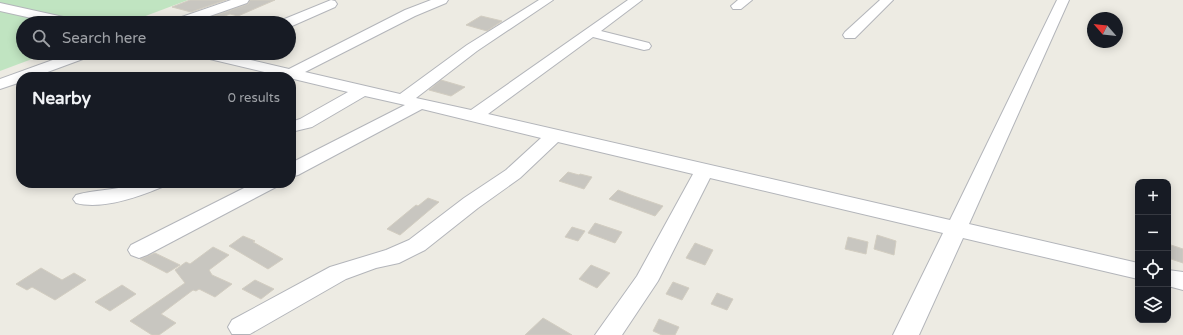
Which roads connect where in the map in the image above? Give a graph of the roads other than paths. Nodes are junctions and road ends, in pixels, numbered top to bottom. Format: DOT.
graph roads {
  1 [pos="243,0"];
  2 [pos="442,0"];
  3 [pos="548,0"];
  4 [pos="636,0"];
  5 [pos="887,0"];
  6 [pos="1064,0"];
  7 [pos="332,4"];
  8 [pos="0,7"];
  9 [pos="40,16"];
  10 [pos="198,16"];
  11 [pos="296,19"];
  12 [pos="589,32"];
  13 [pos="850,35"];
  14 [pos="644,46"];
  15 [pos="67,60"];
  16 [pos="233,60"];
  17 [pos="33,72"];
  18 [pos="276,72"];
  19 [pos="287,72"];
  20 [pos="296,77"];
  21 [pos="16,78"];
  22 [pos="0,84"];
  23 [pos="362,90"];
  24 [pos="411,102"];
  25 [pos="474,116"];
  26 [pos="296,125"];
  27 [pos="555,135"];
  28 [pos="296,168"];
  29 [pos="705,169"];
  30 [pos="142,188"];
  31 [pos="259,188"];
  32 [pos="83,199"];
  33 [pos="956,228"];
  34 [pos="139,250"];
  35 [pos="1135,270"];
  36 [pos="1171,279"];
  37 [pos="1183,281"];
  38 [pos="241,327"];
  39 [pos="608,335"];
  40 [pos="906,335"];
  1 -- 10 [label="street"];
  2 -- 19 [label="street"];
  3 -- 24 [label="street"];
  4 -- 12 [label="street"];
  5 -- 13 [label="street"];
  6 -- 33 [label="street"];
  7 -- 11 [label="street"];
  8 -- 9 [label="street"];
  12 -- 14 [label="street"];
  12 -- 25 [label="street"];
  15 -- 17 [label="street"];
  16 -- 18 [label="street"];
  20 -- 23 [label="street"];
  21 -- 22 [label="street"];
  23 -- 24 [label="street"];
  23 -- 26 [label="street"];
  24 -- 25 [label="street"];
  24 -- 28 [label="street"];
  25 -- 27 [label="street"];
  27 -- 29 [label="street"];
  27 -- 38 [label="street"];
  29 -- 33 [label="street"];
  29 -- 39 [label="street"];
  30 -- 32 [label="street"];
  31 -- 34 [label="street"];
  33 -- 35 [label="street"];
  33 -- 40 [label="street"];
  36 -- 37 [label="street"];
}
